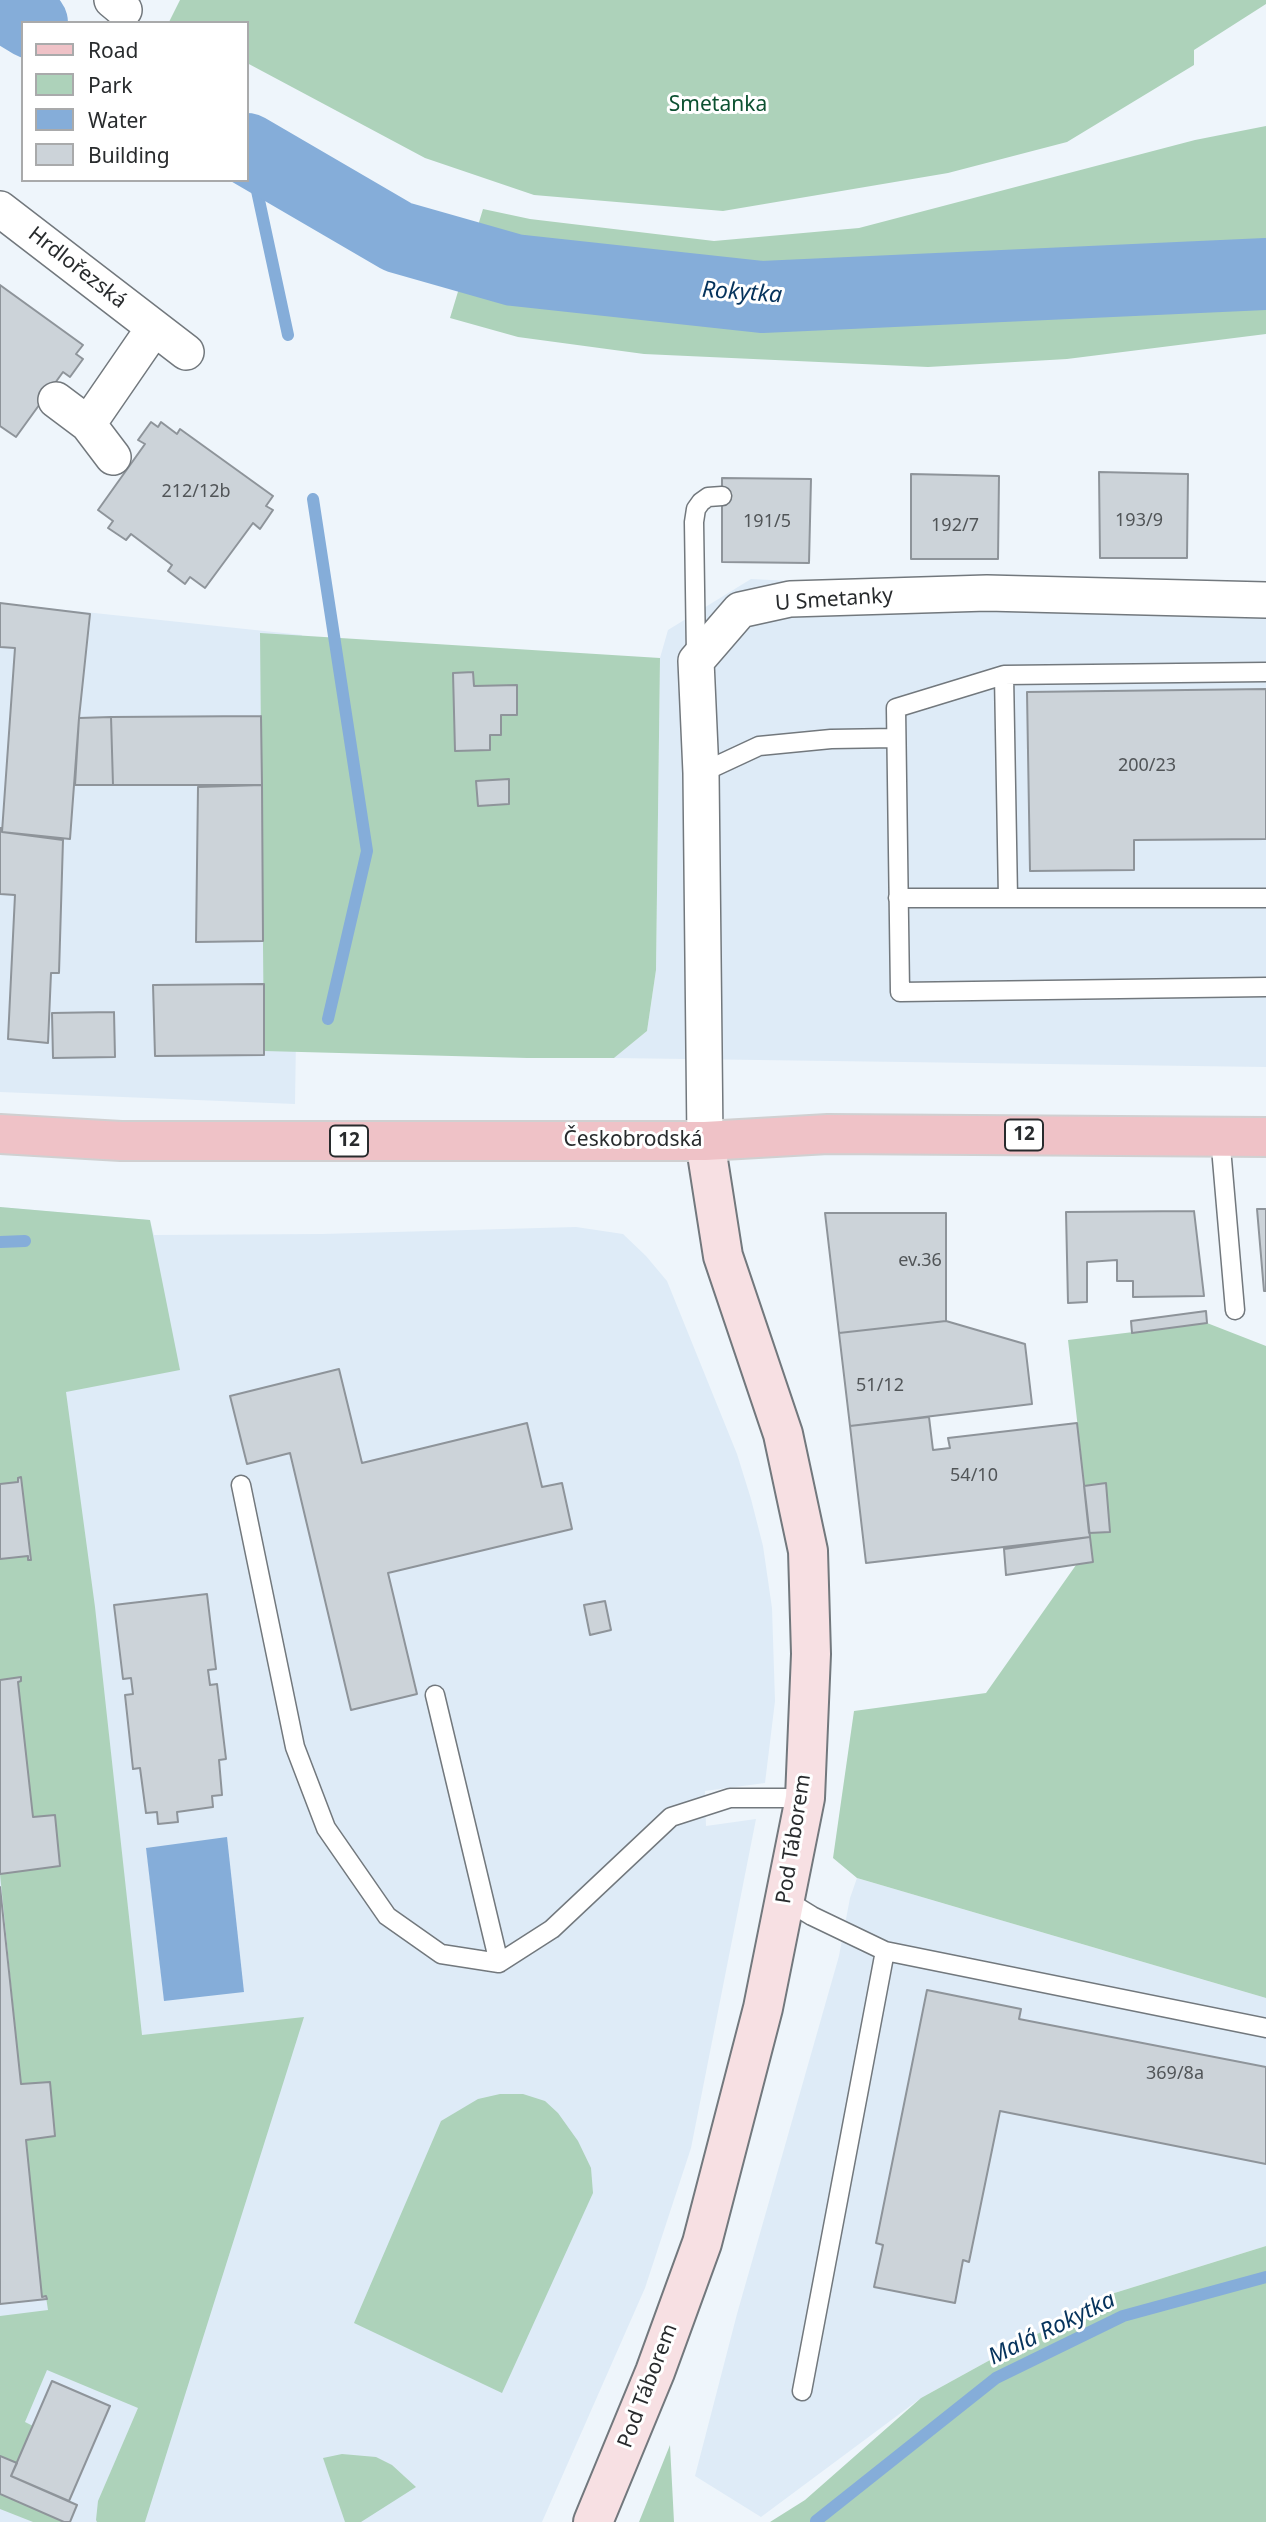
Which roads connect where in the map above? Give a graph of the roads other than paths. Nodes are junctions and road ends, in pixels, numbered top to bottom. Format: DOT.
graph roads {
  1 [pos="0,209"];
  2 [pos="154,328"];
  3 [pos="186,352"];
  4 [pos="56,400"];
  5 [pos="88,424"];
  6 [pos="113,457"];
  7 [pos="722,496"];
  8 [pos="1266,600"];
  9 [pos="696,661"];
  10 [pos="1266,672"];
  11 [pos="1004,675"];
  12 [pos="895,738"];
  13 [pos="701,773"];
  14 [pos="898,898"];
  15 [pos="1008,898"];
  16 [pos="1266,898"];
  17 [pos="1266,987"];
  18 [pos="0,1134"];
  19 [pos="1220,1136"];
  20 [pos="1266,1137"];
  21 [pos="705,1140"];
  22 [pos="1235,1310"];
  23 [pos="241,1485"];
  24 [pos="435,1695"];
  25 [pos="805,1798"];
  26 [pos="786,1900"];
  27 [pos="885,1951"];
  28 [pos="499,1963"];
  29 [pos="1266,2028"];
  30 [pos="802,2391"];
  31 [pos="593,2522"];
  1 -- 2 [label="street, Hrdlořezská"];
  2 -- 3 [label="street, Hrdlořezská"];
  2 -- 5 [label="street"];
  4 -- 5 [label="street"];
  5 -- 6 [label="street"];
  7 -- 9 [label="lane"];
  8 -- 9 [label="street, U Smetanky"];
  9 -- 13 [label="street"];
  10 -- 11 [label="lane"];
  11 -- 12 [label="lane"];
  11 -- 15 [label="lane"];
  12 -- 13 [label="lane"];
  12 -- 14 [label="lane"];
  13 -- 21 [label="street"];
  14 -- 15 [label="lane"];
  14 -- 17 [label="lane"];
  15 -- 16 [label="lane"];
  18 -- 21 [label="main road, Českobrodská / 12"];
  19 -- 20 [label="main road, Českobrodská / 12"];
  19 -- 21 [label="main road, Českobrodská / 12"];
  19 -- 22 [label="lane"];
  21 -- 25 [label="main road, Pod Táborem"];
  23 -- 28 [label="lane"];
  24 -- 28 [label="lane"];
  25 -- 26 [label="main road, Pod Táborem"];
  25 -- 28 [label="lane"];
  26 -- 27 [label="lane"];
  26 -- 31 [label="main road, Pod Táborem"];
  27 -- 29 [label="lane"];
  27 -- 30 [label="lane"];
}
